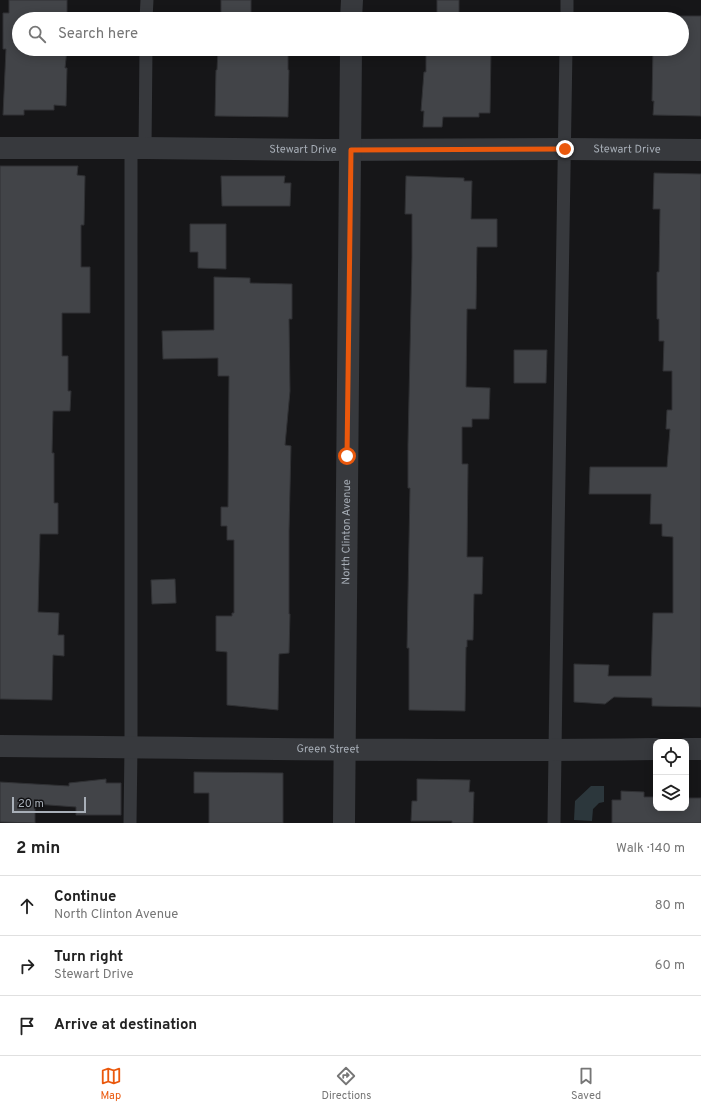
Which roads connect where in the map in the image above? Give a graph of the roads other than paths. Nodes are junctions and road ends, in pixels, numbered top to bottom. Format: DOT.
graph roads {
  1 [pos="147,0"];
  2 [pos="352,0"];
  3 [pos="567,0"];
  4 [pos="146,12"];
  5 [pos="352,12"];
  6 [pos="567,12"];
  7 [pos="145,56"];
  8 [pos="351,56"];
  9 [pos="566,56"];
  10 [pos="0,148"];
  11 [pos="138,148"];
  12 [pos="565,149"];
  13 [pos="351,150"];
  14 [pos="701,150"];
  15 [pos="0,746"];
  16 [pos="131,747"];
  17 [pos="653,749"];
  18 [pos="689,749"];
  19 [pos="701,749"];
  20 [pos="345,750"];
  21 [pos="555,750"];
  22 [pos="130,823"];
  23 [pos="344,823"];
  24 [pos="554,823"];
  1 -- 4 [label="lane"];
  2 -- 5 [label="street"];
  3 -- 6 [label="lane"];
  7 -- 11 [label="lane"];
  8 -- 13 [label="street, North Clinton Avenue"];
  9 -- 12 [label="lane"];
  10 -- 11 [label="street, Stewart Drive"];
  11 -- 13 [label="street, Stewart Drive"];
  11 -- 16 [label="lane"];
  12 -- 13 [label="street, Stewart Drive"];
  12 -- 14 [label="street, Stewart Drive"];
  12 -- 21 [label="lane"];
  13 -- 20 [label="street, North Clinton Avenue"];
  15 -- 16 [label="street, Green Street"];
  16 -- 20 [label="street, Green Street"];
  16 -- 22 [label="lane"];
  17 -- 21 [label="street, Green Street"];
  18 -- 19 [label="street"];
  20 -- 21 [label="street, Green Street"];
  20 -- 23 [label="street, North Clinton Avenue"];
  21 -- 24 [label="lane"];
}
